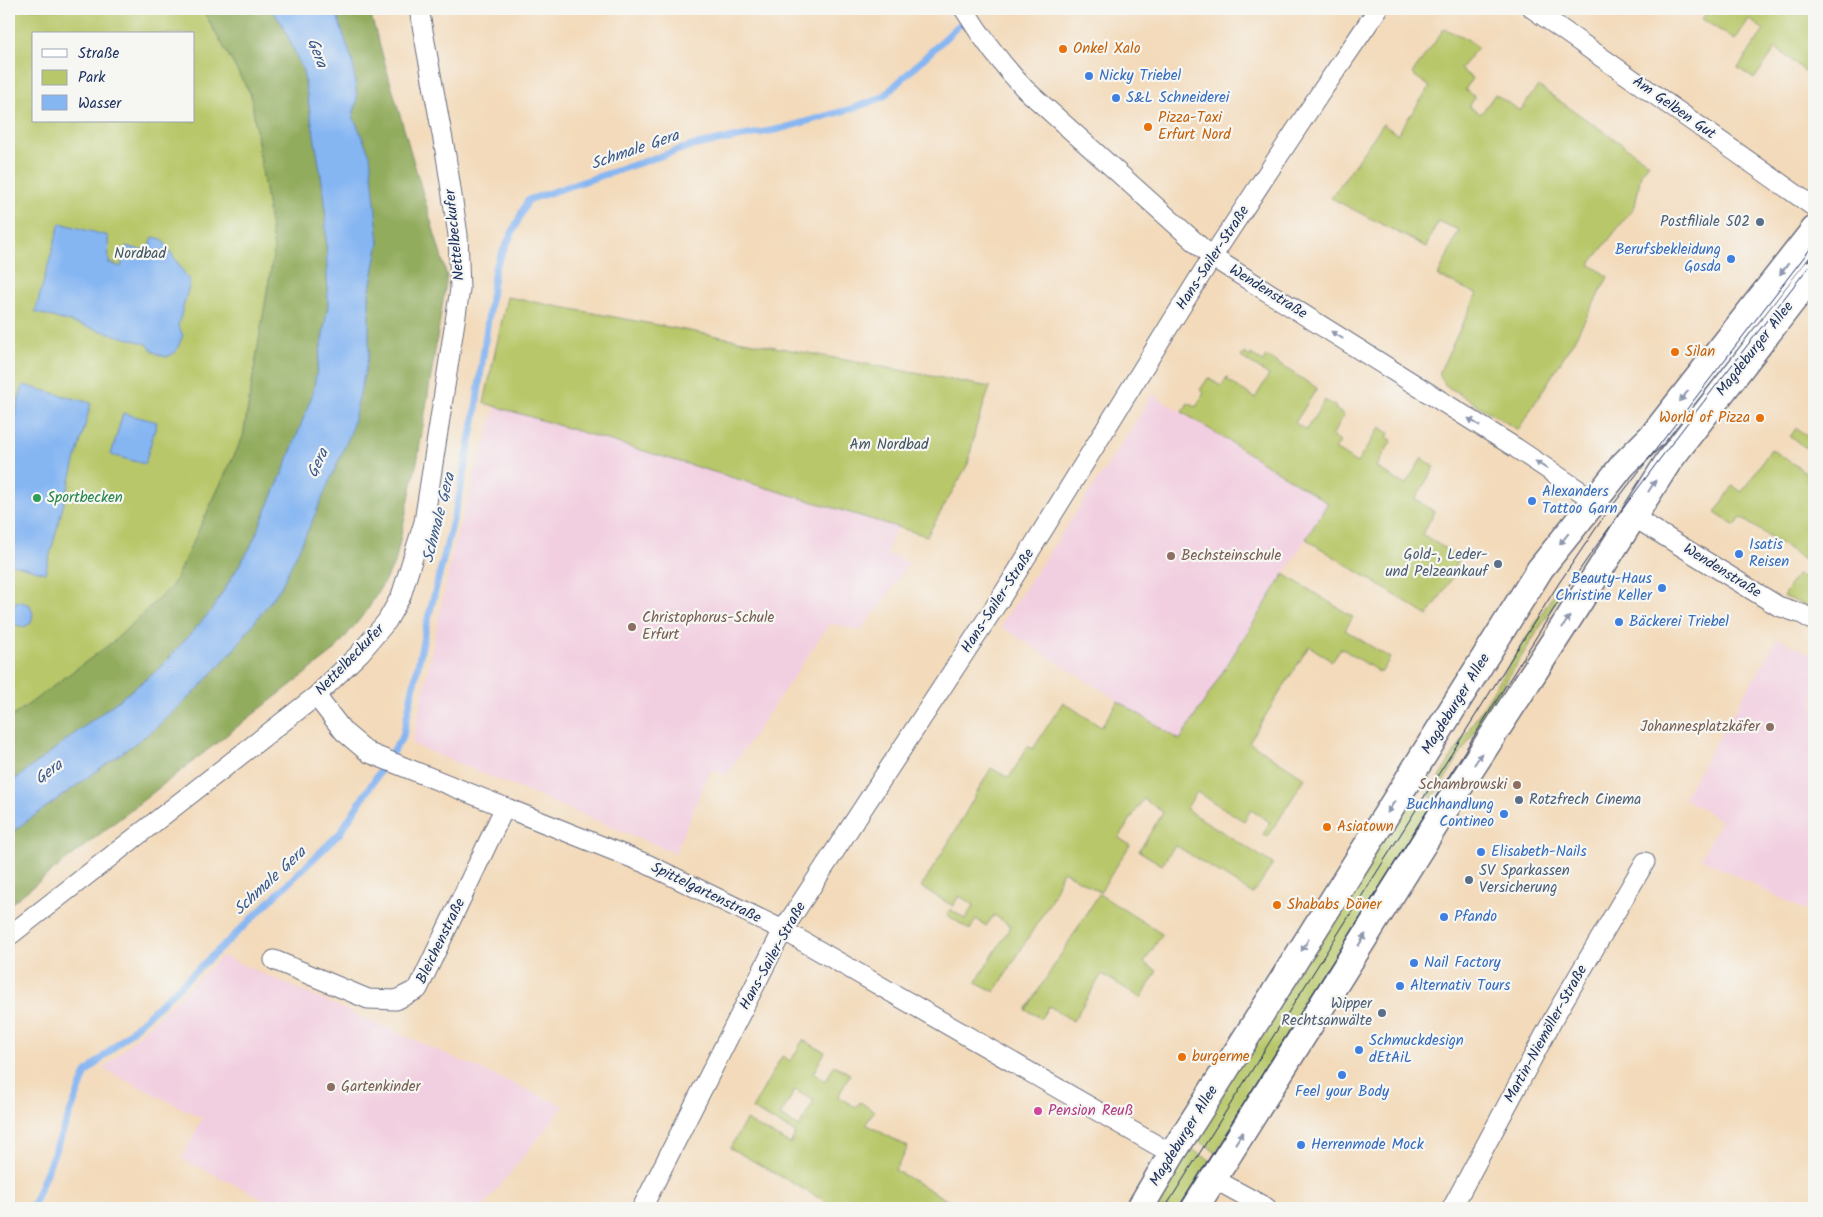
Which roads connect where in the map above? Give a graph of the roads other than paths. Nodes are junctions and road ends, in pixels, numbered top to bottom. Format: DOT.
graph roads {
  1 [pos="419,9"];
  2 [pos="964,9"];
  3 [pos="1378,9"];
  4 [pos="1533,9"];
  5 [pos="1814,206"];
  6 [pos="1814,230"];
  7 [pos="1212,257"];
  8 [pos="1814,273"];
  9 [pos="1595,501"];
  10 [pos="1632,516"];
  11 [pos="1808,618"];
  12 [pos="316,696"];
  13 [pos="505,807"];
  14 [pos="1645,862"];
  15 [pos="783,930"];
  16 [pos="9,936"];
  17 [pos="274,960"];
  18 [pos="1172,1154"];
  19 [pos="1214,1179"];
  20 [pos="642,1208"];
  21 [pos="1140,1208"];
  22 [pos="1195,1208"];
  23 [pos="1267,1208"];
  24 [pos="1452,1208"];
  1 -- 12 [label="street, Nettelbeckufer"];
  2 -- 7 [label="street, Wendenstraße"];
  3 -- 7 [label="street, Hans-Sailer-Straße"];
  4 -- 5 [label="street, Am Gelben Gut"];
  6 -- 9 [label="main road, Magdeburger Allee, one-way"];
  9 -- 7 [label="street, Wendenstraße, one-way"];
  7 -- 15 [label="street, Hans-Sailer-Straße"];
  10 -- 8 [label="main road, Magdeburger Allee, one-way"];
  9 -- 18 [label="main road, Magdeburger Allee, one-way"];
  10 -- 11 [label="street, Wendenstraße"];
  19 -- 10 [label="main road, Magdeburger Allee, one-way"];
  12 -- 13 [label="street, Spittelgartenstraße"];
  12 -- 16 [label="street, Nettelbeckufer"];
  13 -- 15 [label="street, Spittelgartenstraße"];
  13 -- 17 [label="street, Bleichenstraße"];
  14 -- 24 [label="street, Martin-Niemöller-Straße"];
  15 -- 18 [label="street, Spittelgartenstraße"];
  15 -- 20 [label="street, Hans-Sailer-Straße"];
  18 -- 21 [label="main road, Magdeburger Allee"];
  19 -- 22 [label="main road, Magdeburger Allee"];
  19 -- 23 [label="street"];
}
